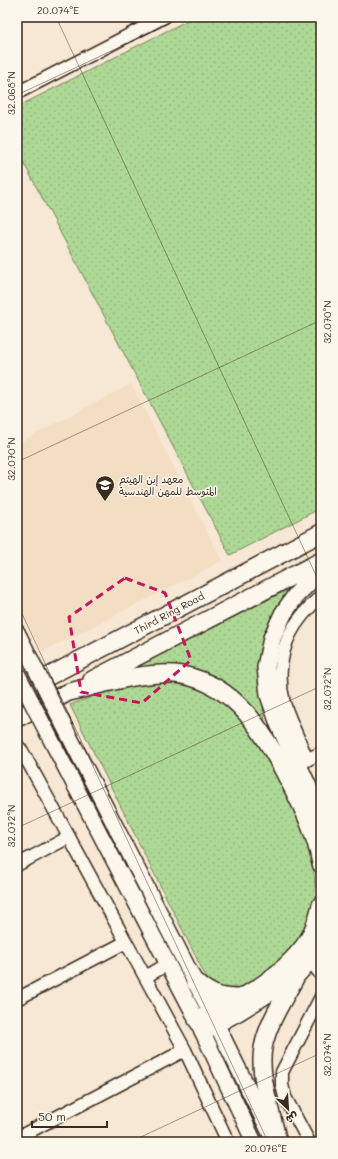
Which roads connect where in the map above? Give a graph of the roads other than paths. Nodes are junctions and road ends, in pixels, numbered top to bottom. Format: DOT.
graph roads {
  1 [pos="164,17"];
  2 [pos="17,93"];
  3 [pos="321,532"];
  4 [pos="321,561"];
  5 [pos="321,570"];
  6 [pos="321,596"];
  7 [pos="17,632"];
  8 [pos="17,673"];
  9 [pos="69,692"];
  10 [pos="17,693"];
  11 [pos="17,718"];
  12 [pos="17,745"];
  13 [pos="321,753"];
  14 [pos="302,762"];
  15 [pos="321,815"];
  16 [pos="69,837"];
  17 [pos="321,864"];
  18 [pos="17,865"];
  19 [pos="321,905"];
  20 [pos="126,942"];
  21 [pos="321,943"];
  22 [pos="310,960"];
  23 [pos="168,964"];
  24 [pos="321,975"];
  25 [pos="296,976"];
  26 [pos="145,977"];
  27 [pos="196,982"];
  28 [pos="321,997"];
  29 [pos="243,998"];
  30 [pos="17,999"];
  31 [pos="207,1022"];
  32 [pos="185,1050"];
  33 [pos="17,1138"];
  34 [pos="228,1142"];
  35 [pos="254,1142"];
  36 [pos="274,1142"];
  37 [pos="278,1142"];
  38 [pos="308,1142"];
  1 -- 2 [label="street"];
  3 -- 10 [label="highway, Third Ring Road"];
  4 -- 9 [label="highway"];
  5 -- 14 [label="highway"];
  6 -- 14 [label="street"];
  7 -- 27 [label="main road, bridge"];
  8 -- 23 [label="main road, bridge"];
  9 -- 11 [label="highway"];
  9 -- 17 [label="highway"];
  12 -- 16 [label="street"];
  13 -- 14 [label="street"];
  14 -- 15 [label="highway"];
  16 -- 18 [label="street"];
  16 -- 20 [label="street"];
  19 -- 29 [label="highway"];
  20 -- 26 [label="street"];
  20 -- 30 [label="street"];
  21 -- 22 [label="highway"];
  22 -- 24 [label="street"];
  22 -- 25 [label="highway"];
  23 -- 26 [label="street"];
  23 -- 31 [label="main road"];
  25 -- 31 [label="highway"];
  25 -- 37 [label="highway"];
  26 -- 32 [label="street"];
  27 -- 29 [label="highway"];
  27 -- 31 [label="main road"];
  28 -- 38 [label="street"];
  29 -- 31 [label="highway"];
  31 -- 35 [label="main road"];
  31 -- 36 [label="main road"];
  32 -- 33 [label="street"];
  32 -- 34 [label="street"];
}
